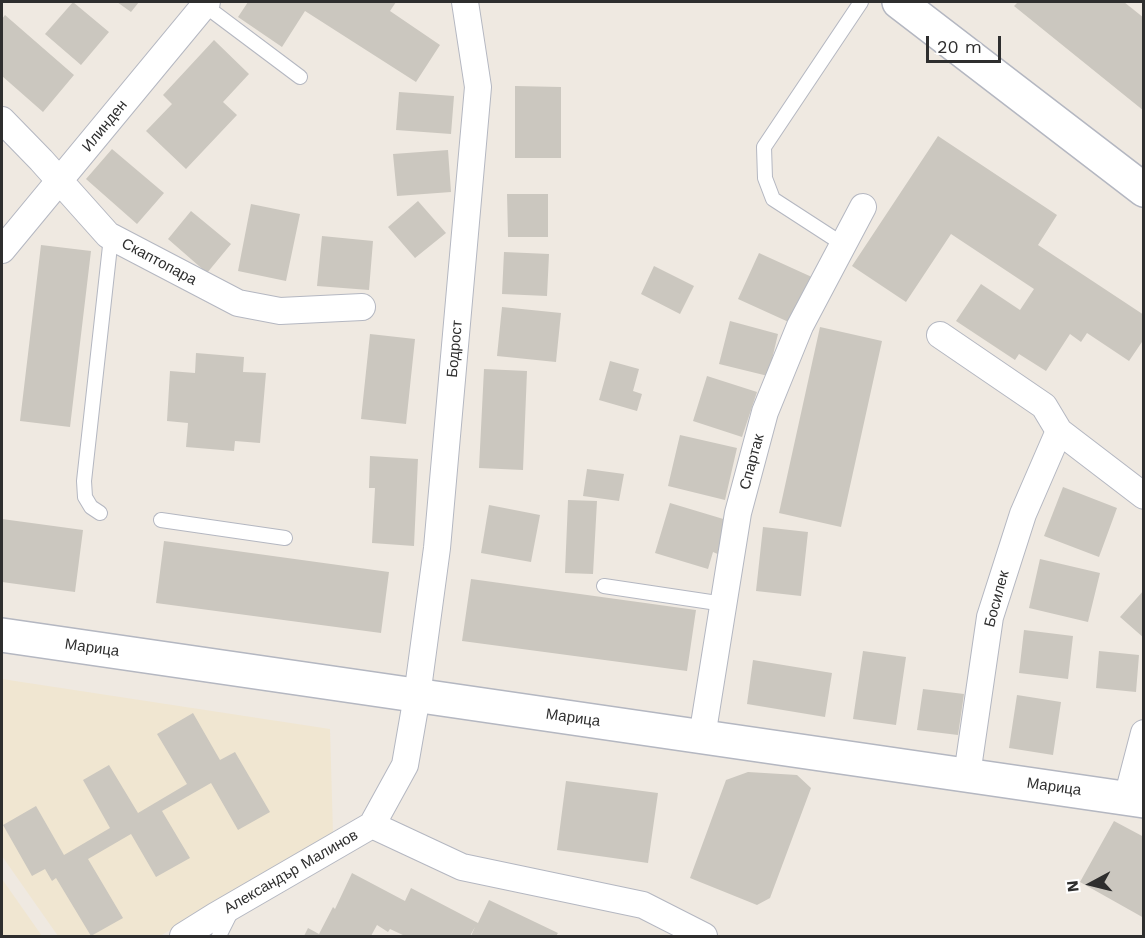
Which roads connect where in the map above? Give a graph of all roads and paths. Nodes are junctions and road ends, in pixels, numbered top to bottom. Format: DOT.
graph roads {
  1 [pos="465,2"];
  2 [pos="861,2"];
  3 [pos="899,2"];
  4 [pos="205,3"];
  5 [pos="300,77"];
  6 [pos="2,120"];
  7 [pos="60,181"];
  8 [pos="1143,190"];
  9 [pos="863,207"];
  10 [pos="111,237"];
  11 [pos="843,245"];
  12 [pos="2,250"];
  13 [pos="362,307"];
  14 [pos="940,335"];
  15 [pos="1059,431"];
  16 [pos="1143,496"];
  17 [pos="100,513"];
  18 [pos="161,520"];
  19 [pos="285,538"];
  20 [pos="604,586"];
  21 [pos="724,604"];
  22 [pos="2,635"];
  23 [pos="417,696"];
  24 [pos="1143,733"];
  25 [pos="702,737"];
  26 [pos="967,775"];
  27 [pos="1135,800"];
  28 [pos="372,825"];
  29 [pos="236,904"];
  30 [pos="183,936"];
  31 [pos="219,936"];
  32 [pos="704,936"];
  1 -- 23 [label="street, Бодрост"];
  2 -- 11 [label="lane"];
  3 -- 8 [label="street"];
  4 -- 5 [label="lane"];
  4 -- 7 [label="street, Илинден"];
  6 -- 7 [label="street, Скаптопара"];
  7 -- 10 [label="street, Скаптопара"];
  7 -- 12 [label="street, Илинден"];
  9 -- 11 [label="street, Спартак"];
  10 -- 13 [label="street, Скаптопара"];
  10 -- 17 [label="lane"];
  11 -- 21 [label="street, Спартак"];
  14 -- 15 [label="street"];
  15 -- 16 [label="street"];
  15 -- 26 [label="street, Босилек"];
  18 -- 19 [label="lane"];
  20 -- 21 [label="lane"];
  21 -- 25 [label="street, Спартак"];
  22 -- 23 [label="street, Марица"];
  23 -- 25 [label="street, Марица"];
  23 -- 28 [label="street, Александър Малинов"];
  24 -- 27 [label="street"];
  25 -- 26 [label="street, Марица"];
  26 -- 27 [label="street, Марица"];
  28 -- 29 [label="street, Александър Малинов"];
  28 -- 32 [label="street"];
  29 -- 30 [label="street, Александър Малинов"];
  29 -- 31 [label="lane"];
}
